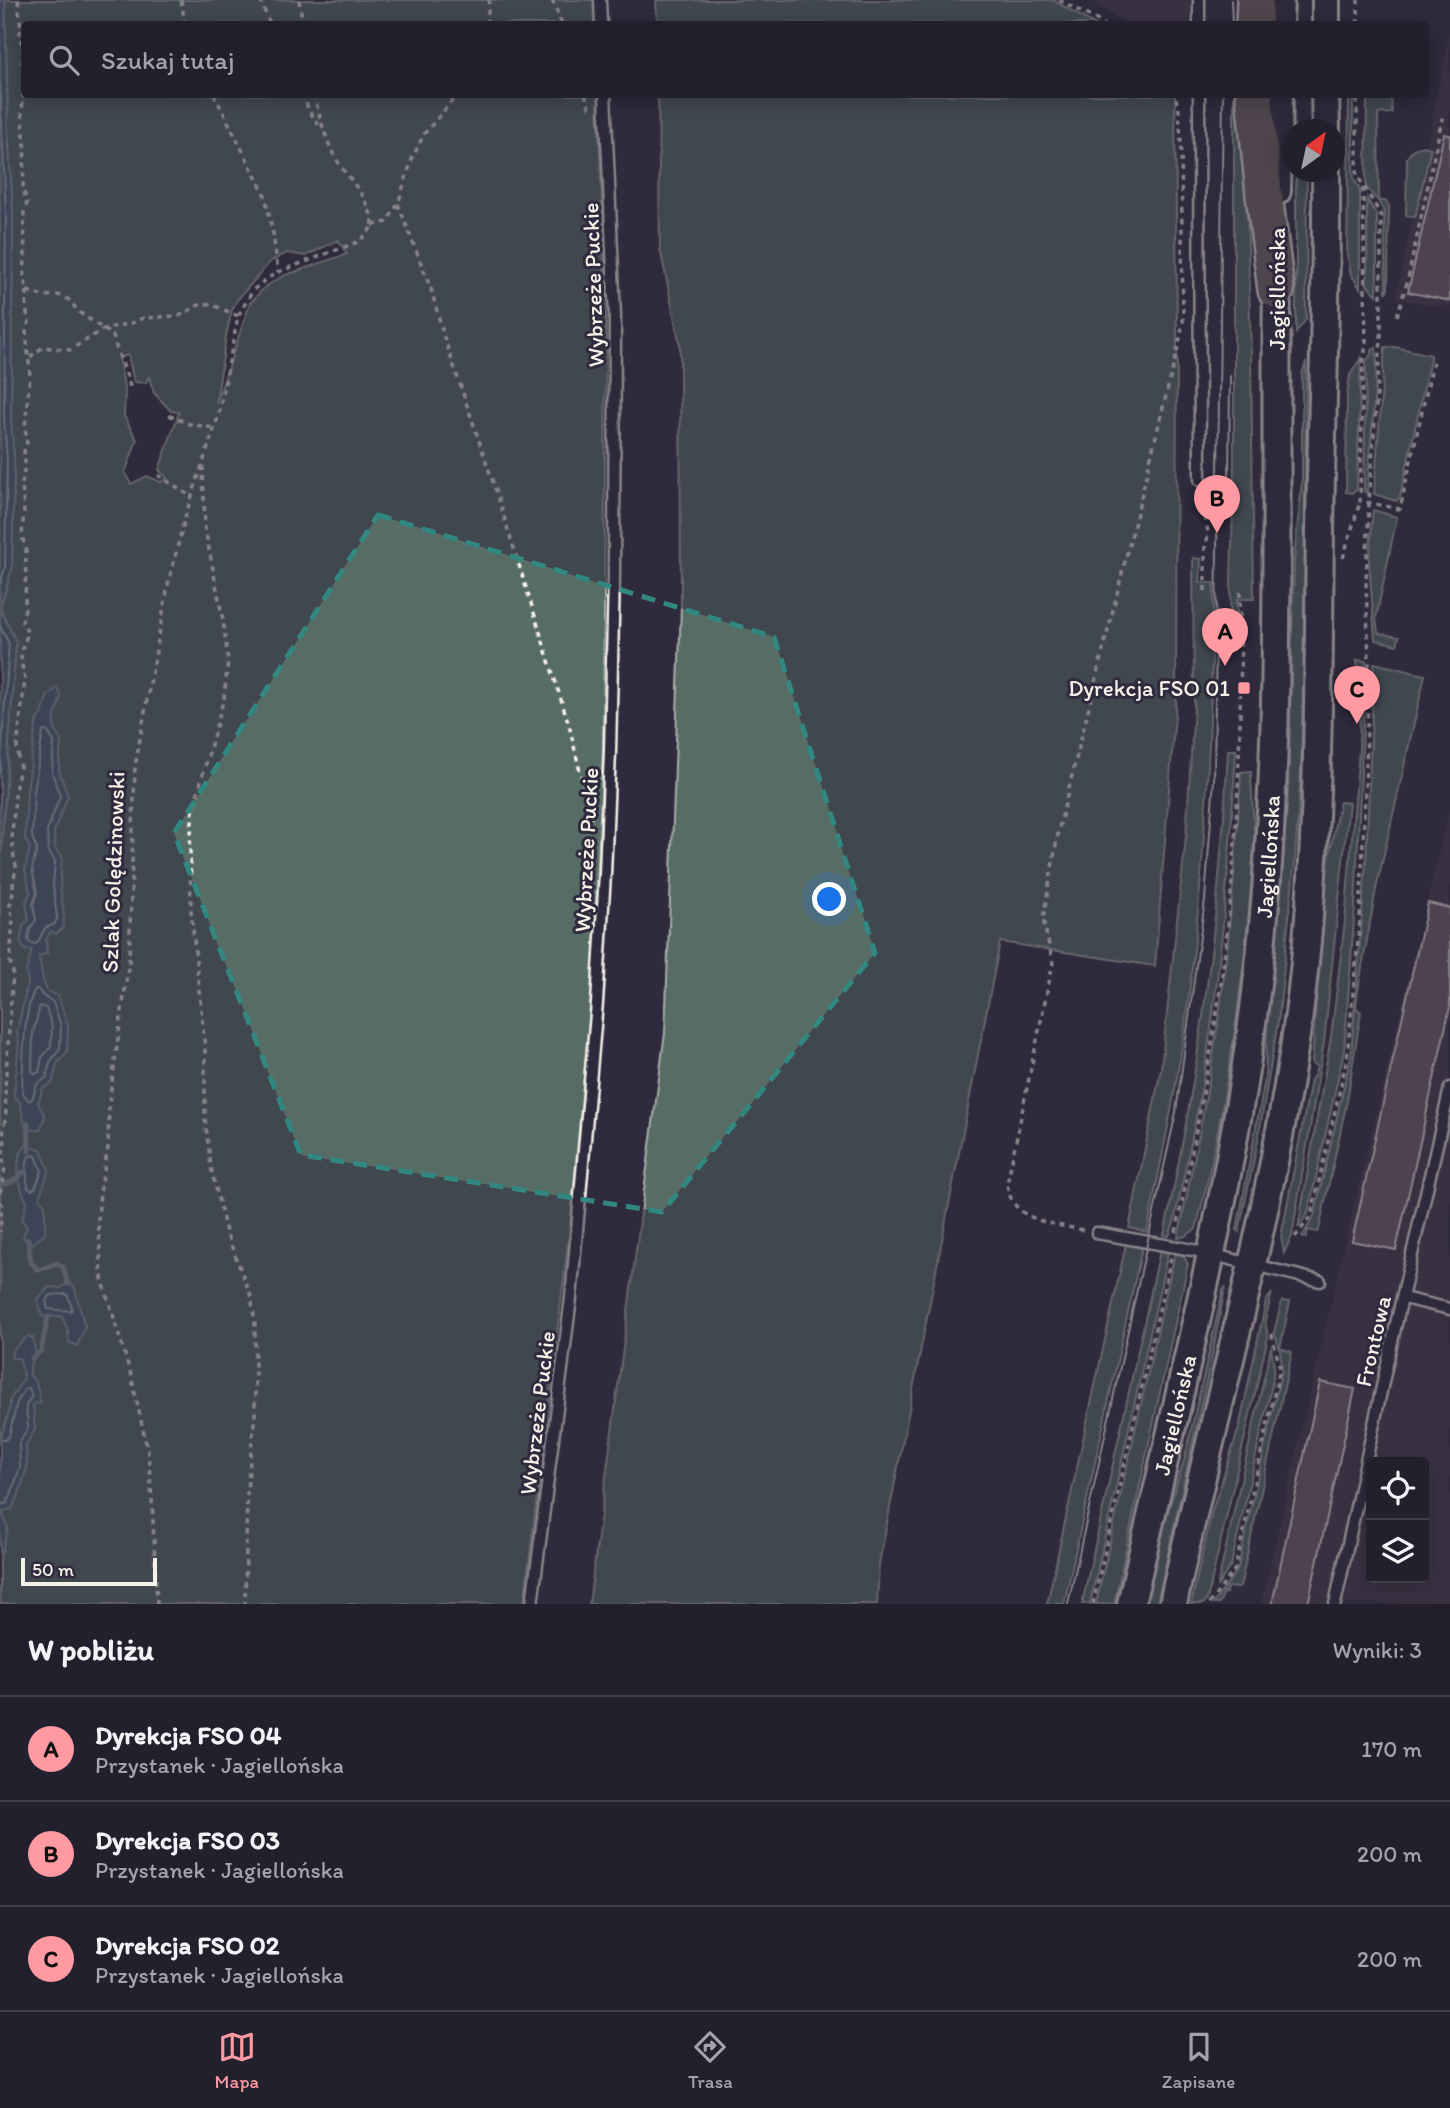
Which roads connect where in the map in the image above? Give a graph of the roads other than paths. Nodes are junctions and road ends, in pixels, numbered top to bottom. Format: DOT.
graph roads {
  1 [pos="600,0"];
  2 [pos="1199,0"];
  3 [pos="1255,0"];
  4 [pos="1280,0"];
  5 [pos="1326,0"];
  6 [pos="601,21"];
  7 [pos="1199,21"];
  8 [pos="1254,21"];
  9 [pos="1279,21"];
  10 [pos="1326,21"];
  11 [pos="605,98"];
  12 [pos="1199,98"];
  13 [pos="1254,98"];
  14 [pos="1279,98"];
  15 [pos="1325,98"];
  16 [pos="1325,119"];
  17 [pos="1326,182"];
  18 [pos="1276,290"];
  19 [pos="1200,480"];
  20 [pos="1450,1088"];
  21 [pos="1097,1233"];
  22 [pos="1210,1254"];
  23 [pos="1252,1264"];
  24 [pos="1320,1281"];
  25 [pos="1403,1298"];
  26 [pos="1450,1309"];
  27 [pos="532,1604"];
  28 [pos="1131,1604"];
  29 [pos="1174,1604"];
  30 [pos="1335,1604"];
  1 -- 6 [label="lane"];
  2 -- 7 [label="lane"];
  3 -- 8 [label="highway"];
  4 -- 9 [label="main road"];
  5 -- 10 [label="main road"];
  11 -- 27 [label="lane, Wybrzeże Puckie"];
  12 -- 19 [label="lane"];
  13 -- 18 [label="highway"];
  14 -- 18 [label="main road, Jagiellońska"];
  15 -- 16 [label="main road"];
  17 -- 23 [label="main road, Jagiellońska"];
  18 -- 22 [label="main road, Jagiellońska"];
  20 -- 25 [label="lane, Frontowa"];
  21 -- 22 [label="lane"];
  22 -- 23 [label="lane"];
  22 -- 28 [label="main road, Jagiellońska"];
  23 -- 24 [label="lane"];
  23 -- 29 [label="main road, Jagiellońska"];
  25 -- 26 [label="lane"];
  25 -- 30 [label="lane, Frontowa"];
}
